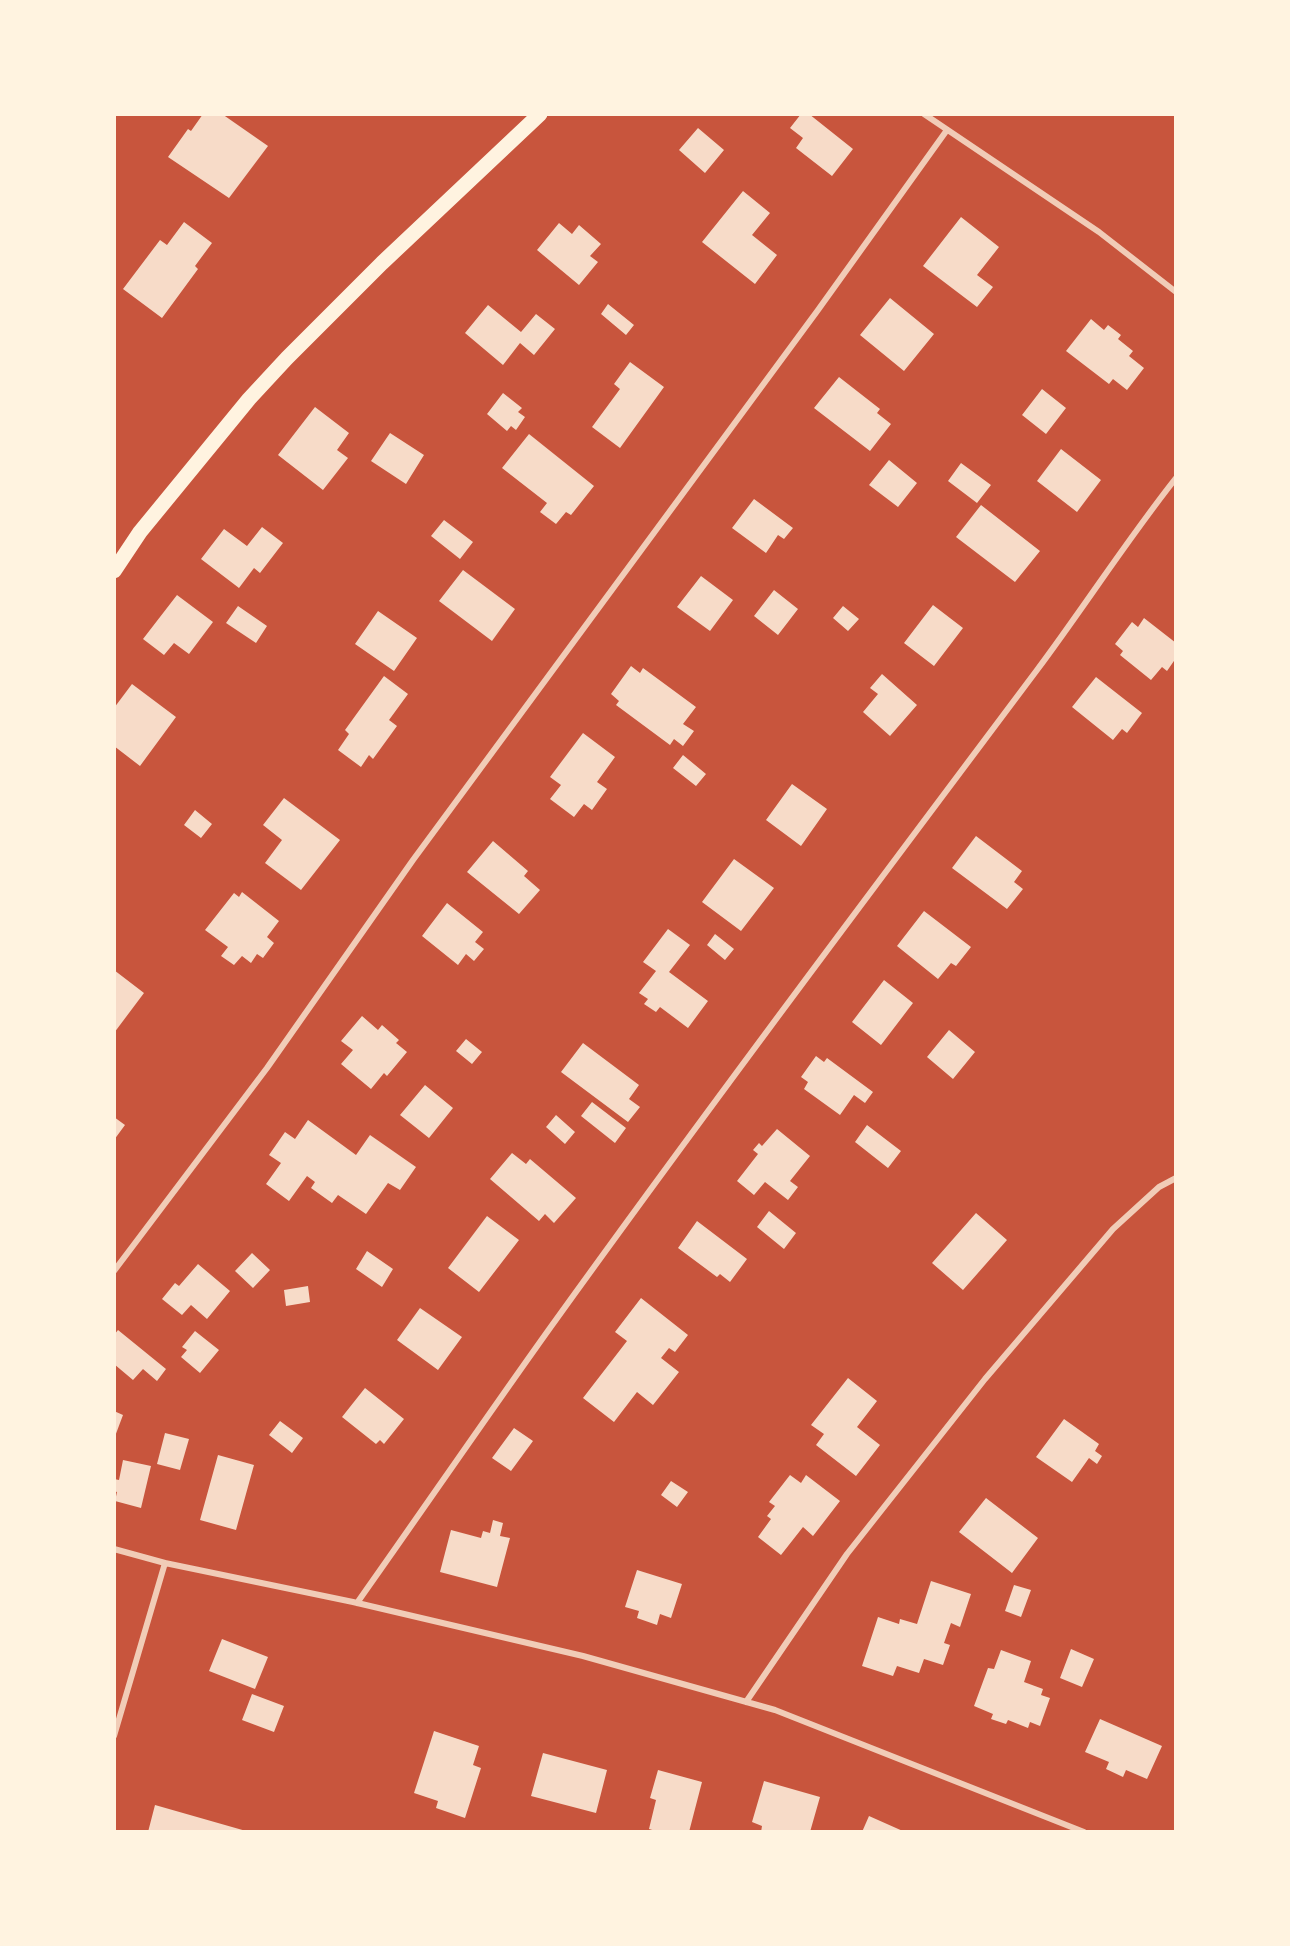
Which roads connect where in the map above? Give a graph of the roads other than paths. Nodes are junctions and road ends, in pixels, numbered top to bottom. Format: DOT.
graph roads {
  1 [pos="540,114"];
  2 [pos="924,114"];
  3 [pos="947,130"];
  4 [pos="1176,292"];
  5 [pos="1176,478"];
  6 [pos="114,571"];
  7 [pos="1176,1178"];
  8 [pos="114,1271"];
  9 [pos="114,1549"];
  10 [pos="165,1563"];
  11 [pos="357,1603"];
  12 [pos="746,1702"];
  13 [pos="114,1736"];
  14 [pos="1084,1832"];
  1 -- 6 [label="main road"];
  2 -- 3 [label="street"];
  3 -- 4 [label="street"];
  3 -- 8 [label="street"];
  5 -- 11 [label="street"];
  7 -- 12 [label="street"];
  9 -- 10 [label="street"];
  10 -- 11 [label="street"];
  10 -- 13 [label="street"];
  11 -- 12 [label="street"];
  12 -- 14 [label="street"];
}
